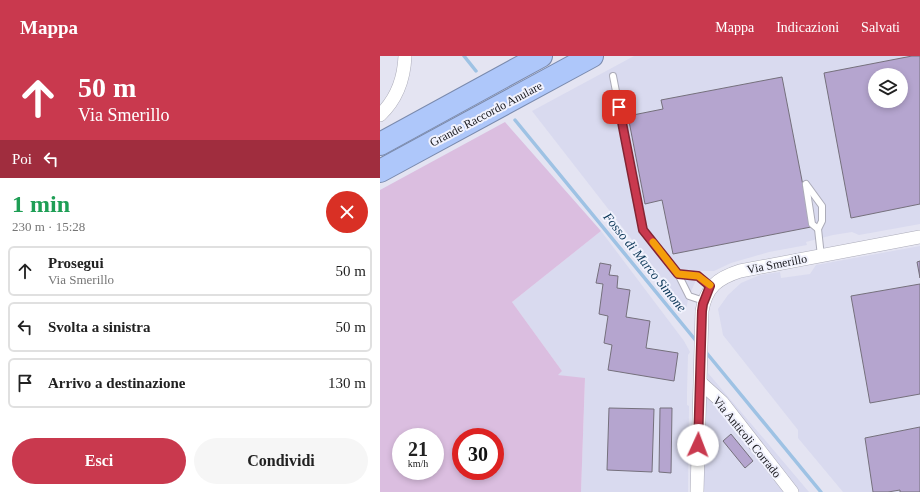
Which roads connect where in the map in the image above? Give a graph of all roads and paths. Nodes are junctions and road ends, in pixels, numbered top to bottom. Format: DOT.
graph roads {
  1 [pos="405,56"];
  2 [pos="541,56"];
  3 [pos="592,56"];
  4 [pos="613,76"];
  5 [pos="380,115"];
  6 [pos="380,144"];
  7 [pos="380,171"];
  8 [pos="818,229"];
  9 [pos="920,237"];
  10 [pos="821,256"];
  11 [pos="678,274"];
  12 [pos="706,297"];
  13 [pos="701,383"];
  14 [pos="697,492"];
  15 [pos="792,492"];
  1 -- 5 [label="street"];
  2 -- 6 [label="highway, Grande Raccordo Anulare"];
  3 -- 7 [label="highway, Grande Raccordo Anulare"];
  4 -- 11 [label="lane"];
  8 -- 8 [label="lane"];
  8 -- 10 [label="lane"];
  9 -- 10 [label="street, Via Smerillo"];
  10 -- 12 [label="street, Via Smerillo"];
  11 -- 12 [label="lane"];
  11 -- 12 [label="lane"];
  12 -- 13 [label="street, Via Smerillo"];
  13 -- 14 [label="street, Via Smerillo"];
  13 -- 15 [label="street, Via Anticoli Corrado"];
}
